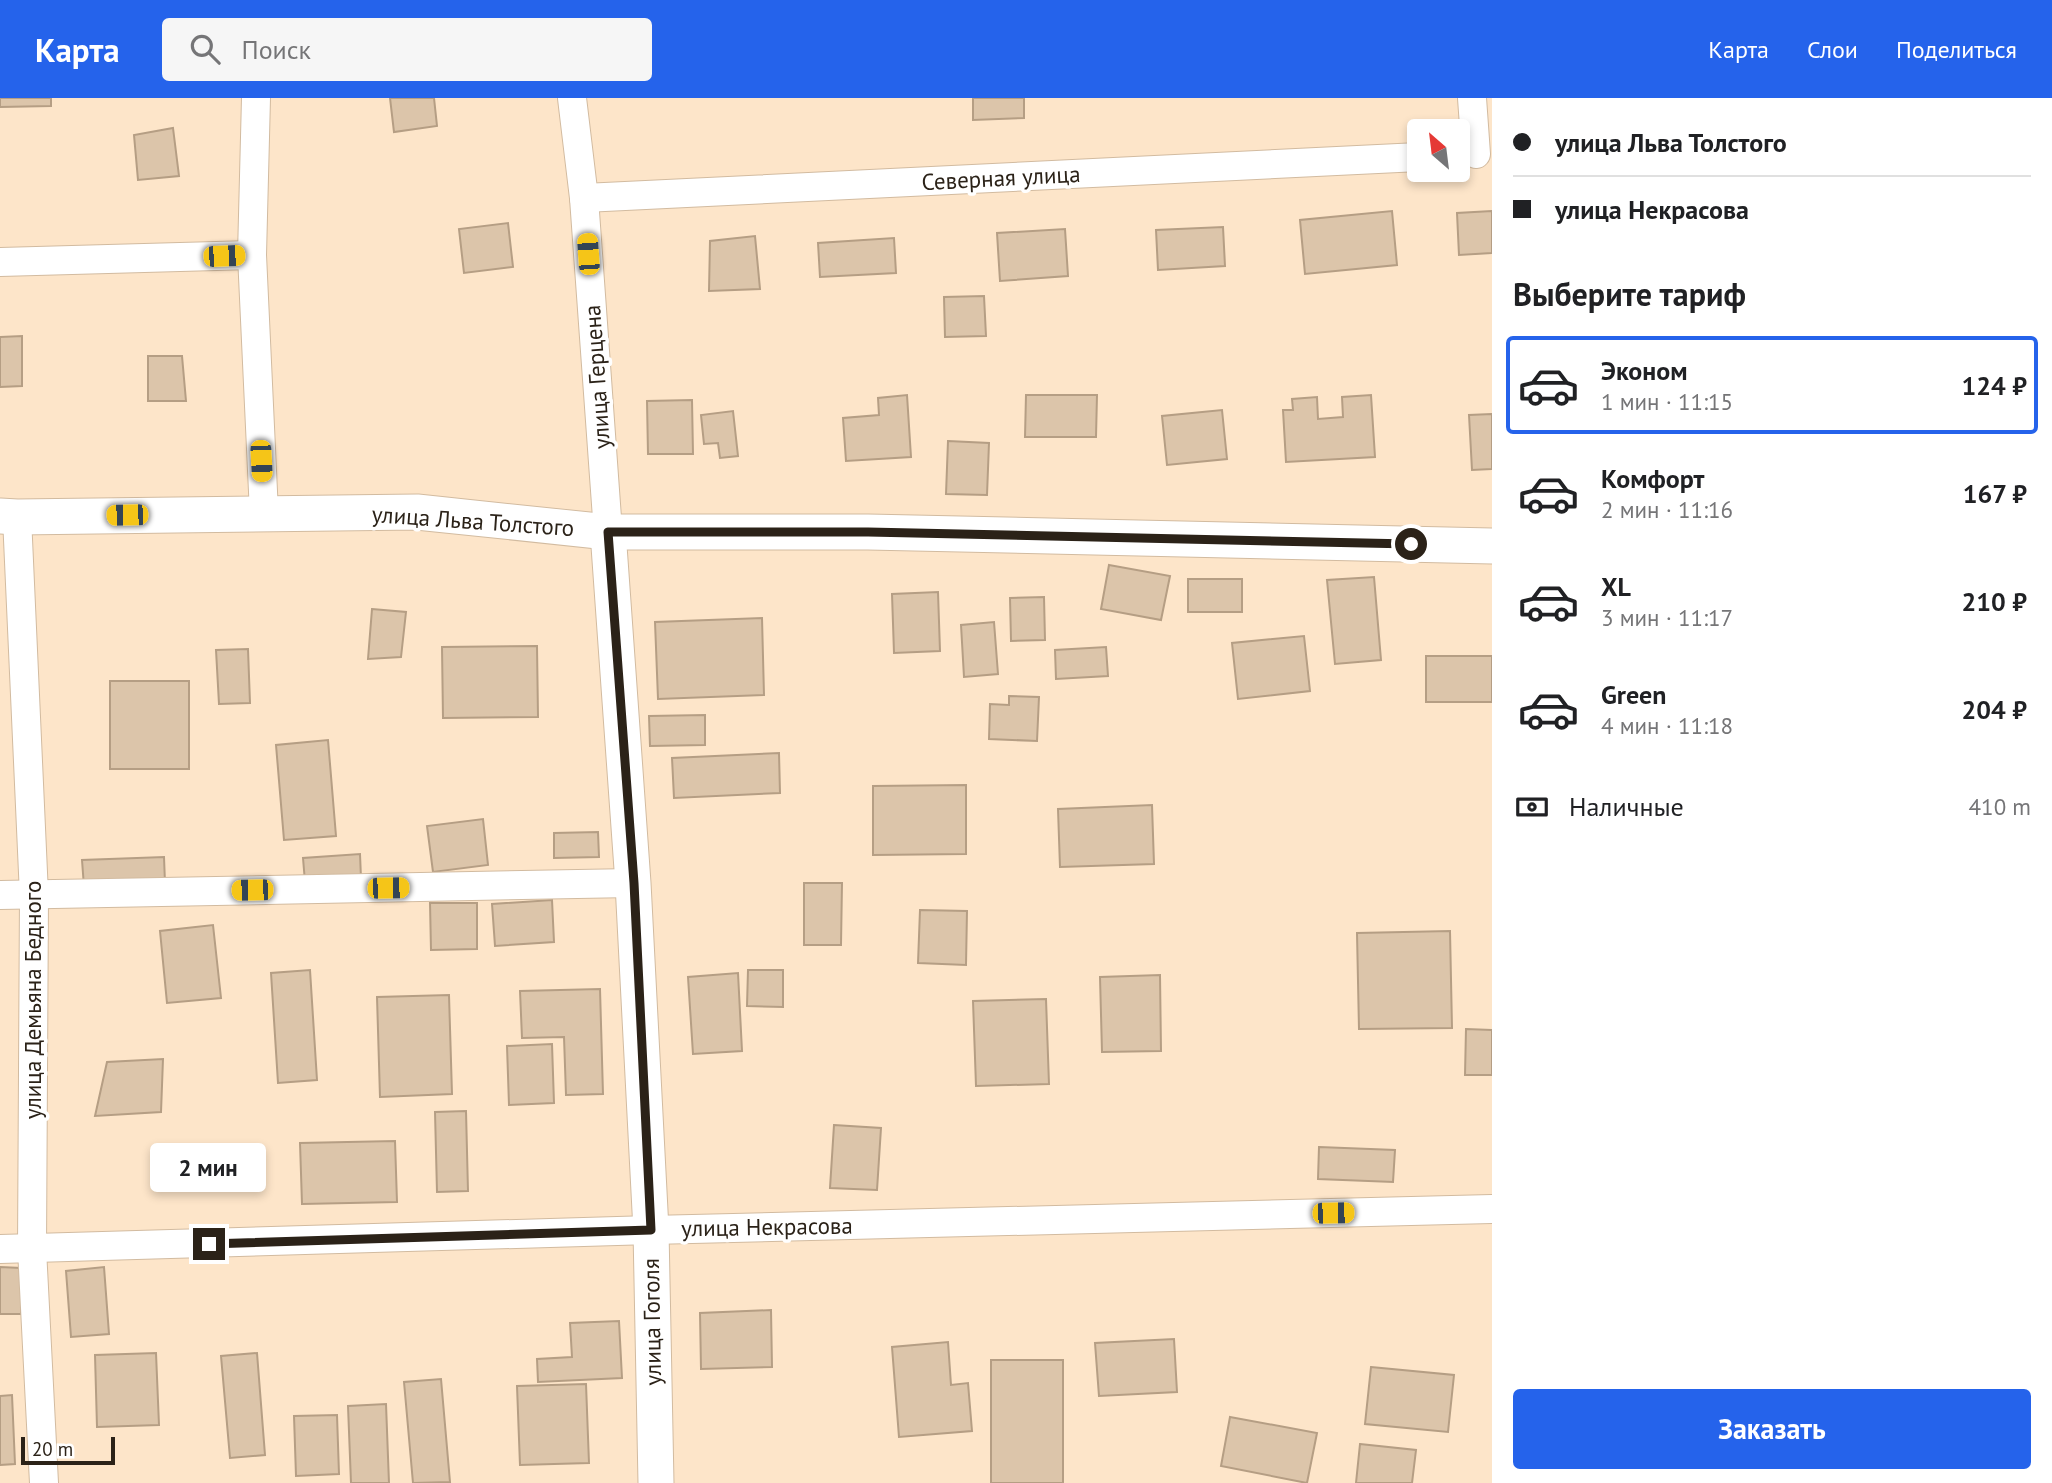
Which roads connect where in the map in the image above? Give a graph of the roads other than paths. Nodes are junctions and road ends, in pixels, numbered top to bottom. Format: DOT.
graph roads {
  1 [pos="256,98"];
  2 [pos="572,98"];
  3 [pos="1472,98"];
  4 [pos="1475,154"];
  5 [pos="1407,158"];
  6 [pos="584,198"];
  7 [pos="252,255"];
  8 [pos="0,262"];
  9 [pos="264,513"];
  10 [pos="8,517"];
  11 [pos="608,532"];
  12 [pos="1492,546"];
  13 [pos="634,883"];
  14 [pos="0,895"];
  15 [pos="34,895"];
  16 [pos="1492,1209"];
  17 [pos="651,1230"];
  18 [pos="0,1249"];
  19 [pos="32,1249"];
  20 [pos="44,1483"];
  21 [pos="656,1483"];
  1 -- 7 [label="street"];
  2 -- 6 [label="street, улица Герцена"];
  3 -- 4 [label="street"];
  5 -- 6 [label="street, Северная улица"];
  6 -- 11 [label="street, улица Герцена"];
  7 -- 8 [label="street"];
  7 -- 9 [label="street"];
  9 -- 10 [label="street, улица Льва Толстого"];
  9 -- 11 [label="street, улица Льва Толстого"];
  10 -- 15 [label="street, улица Демьяна Бедного"];
  11 -- 12 [label="street, улица Льва Толстого"];
  11 -- 13 [label="street, улица Гоголя"];
  13 -- 15 [label="street"];
  13 -- 17 [label="street, улица Гоголя"];
  14 -- 15 [label="street"];
  15 -- 19 [label="street, улица Демьяна Бедного"];
  16 -- 17 [label="street, улица Некрасова"];
  17 -- 19 [label="street, улица Некрасова"];
  17 -- 21 [label="street, улица Гоголя"];
  18 -- 19 [label="street, улица Некрасова"];
  19 -- 20 [label="street, улица Демьяна Бедного"];
}
